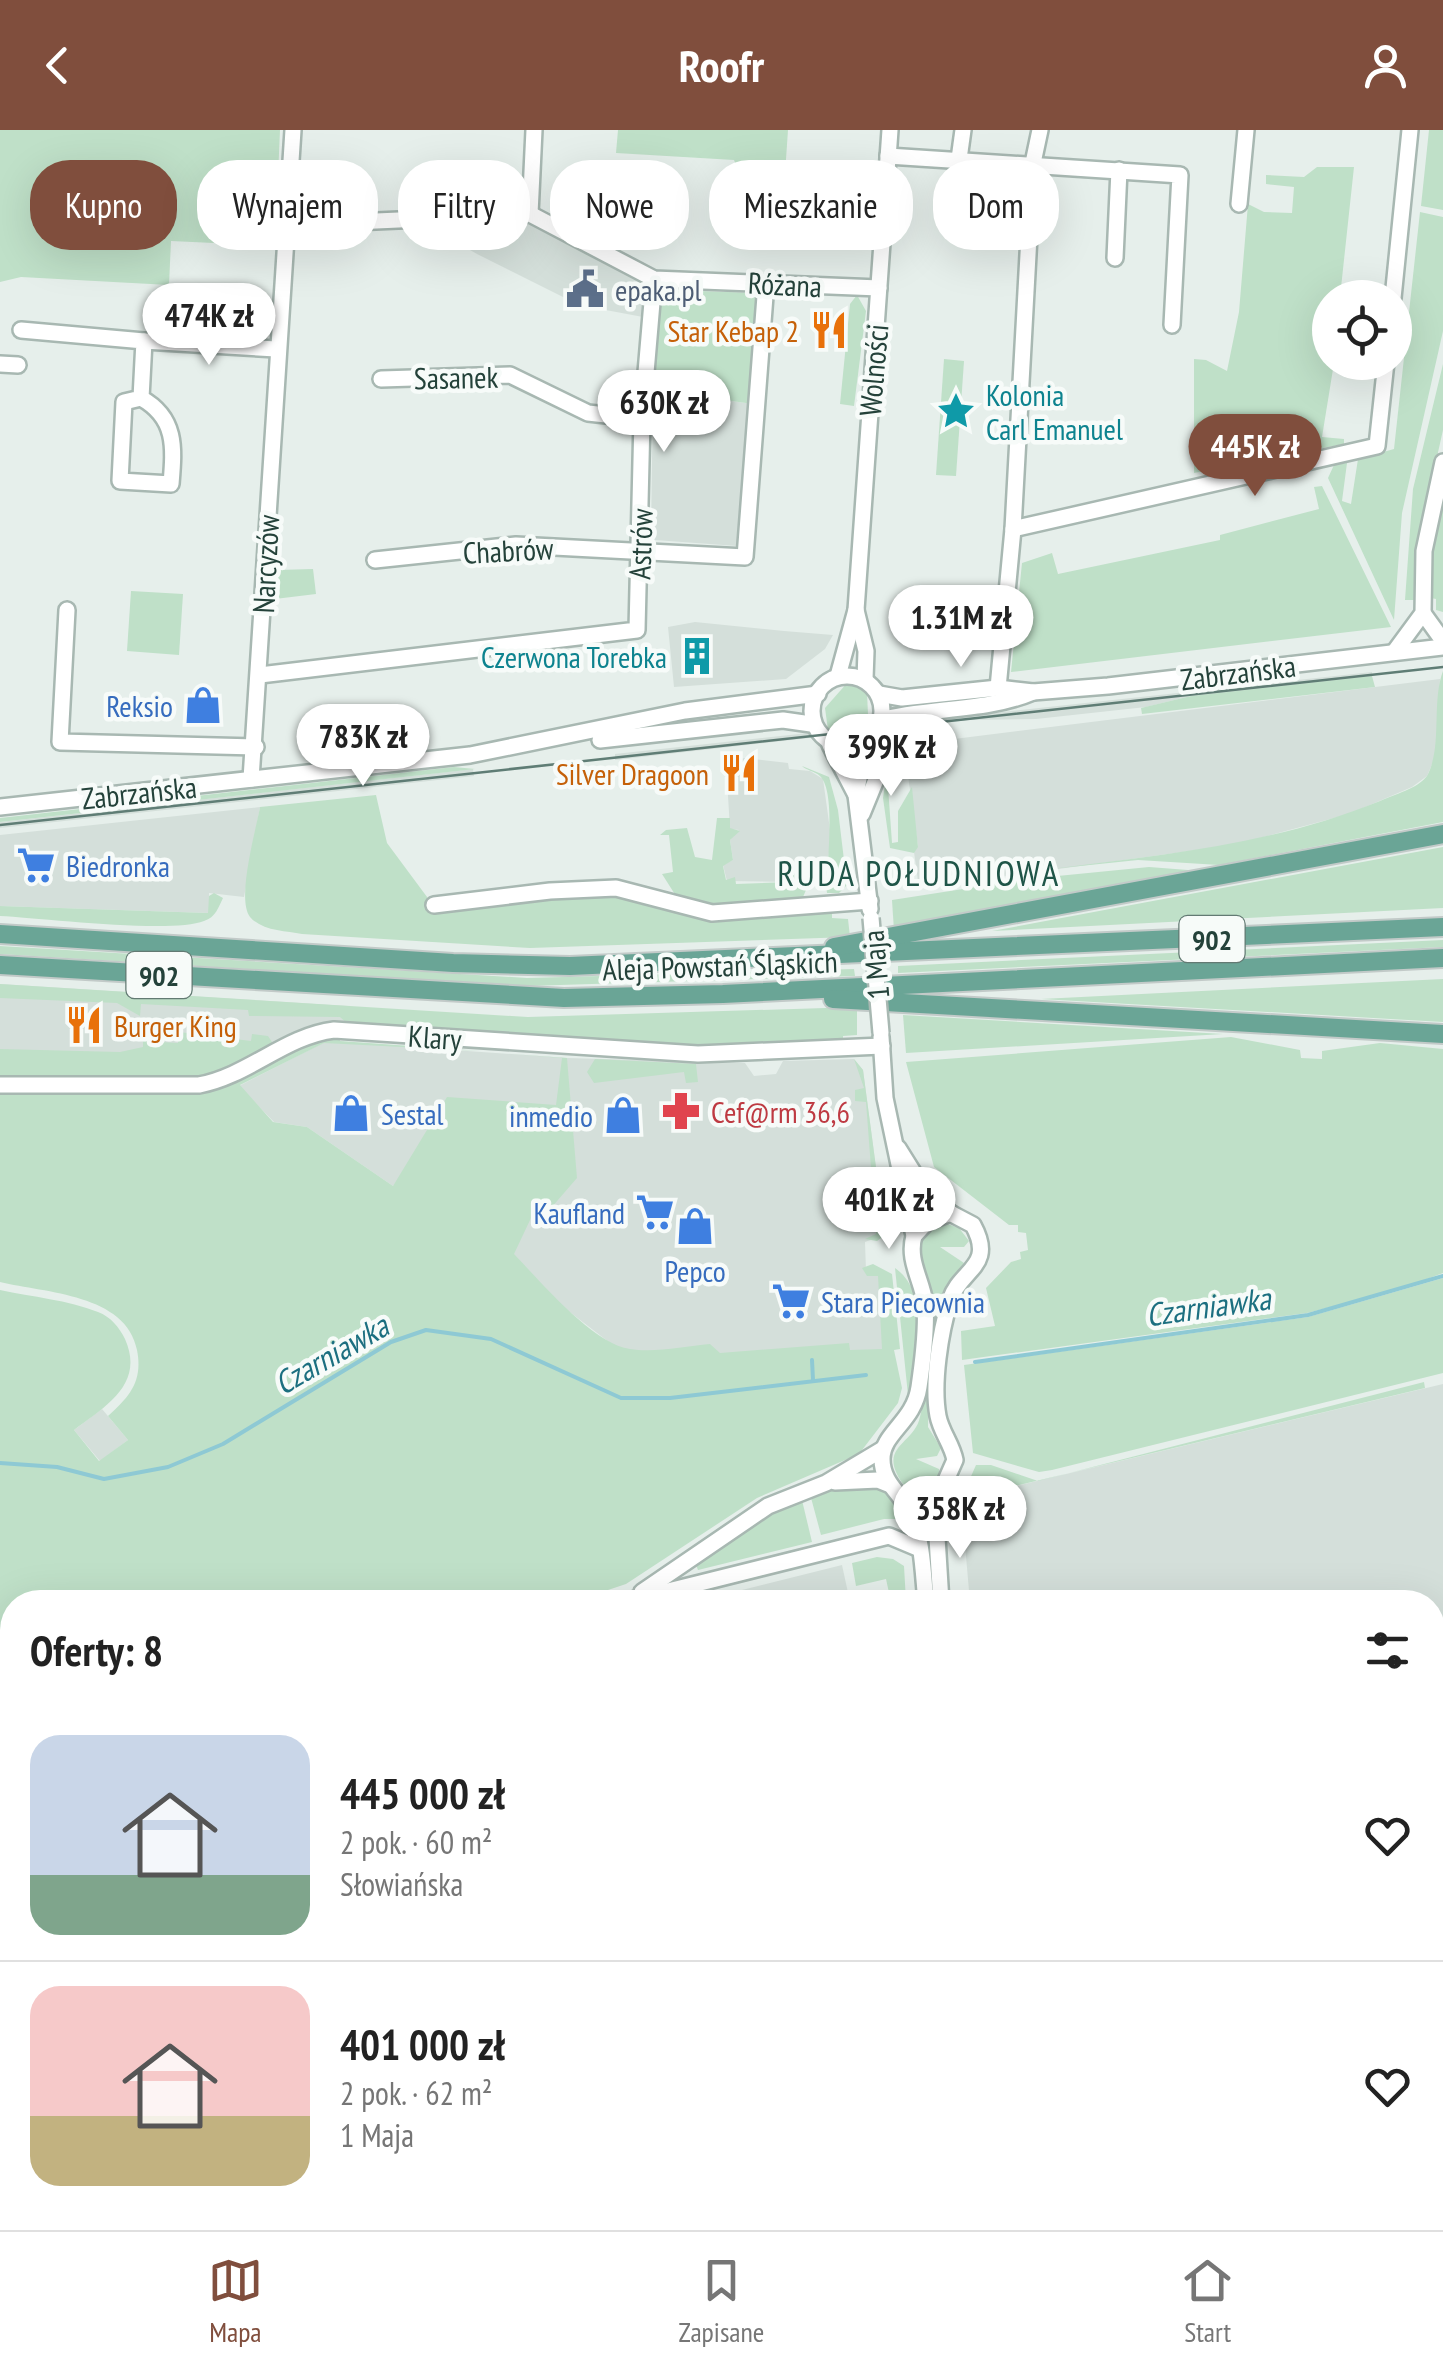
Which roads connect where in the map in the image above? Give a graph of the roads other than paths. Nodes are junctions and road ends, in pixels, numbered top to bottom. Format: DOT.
graph roads {
  1 [pos="293,130"];
  2 [pos="534,130"];
  3 [pos="890,130"];
  4 [pos="963,130"];
  5 [pos="1040,130"];
  6 [pos="1246,130"];
  7 [pos="1410,130"];
  8 [pos="888,156"];
  9 [pos="959,159"];
  10 [pos="291,160"];
  11 [pos="978,160"];
  12 [pos="1034,160"];
  13 [pos="1059,165"];
  14 [pos="1120,170"];
  15 [pos="1239,204"];
  16 [pos="530,214"];
  17 [pos="285,250"];
  18 [pos="1028,250"];
  19 [pos="1115,258"];
  20 [pos="654,279"];
  21 [pos="1395,280"];
  22 [pos="766,283"];
  23 [pos="879,288"];
  24 [pos="1172,325"];
  25 [pos="21,330"];
  26 [pos="144,342"];
  27 [pos="276,349"];
  28 [pos="0,364"];
  29 [pos="18,365"];
  30 [pos="381,379"];
  31 [pos="1384,380"];
  32 [pos="141,398"];
  33 [pos="642,420"];
  34 [pos="1443,462"];
  35 [pos="1013,529"];
  36 [pos="641,550"];
  37 [pos="375,560"];
  38 [pos="67,610"];
  39 [pos="856,610"];
  40 [pos="1423,614"];
  41 [pos="1443,644"];
  42 [pos="1395,652"];
  43 [pos="260,674"];
  44 [pos="838,676"];
  45 [pos="865,679"];
  46 [pos="998,683"];
  47 [pos="1034,692"];
  48 [pos="818,694"];
  49 [pos="879,694"];
  50 [pos="928,709"];
  51 [pos="880,720"];
  52 [pos="812,724"];
  53 [pos="866,740"];
  54 [pos="830,744"];
  55 [pos="256,747"];
  56 [pos="516,747"];
  57 [pos="251,779"];
  58 [pos="856,794"];
  59 [pos="0,808"];
  60 [pos="860,818"];
  61 [pos="1443,834"];
  62 [pos="434,905"];
  63 [pos="871,910"];
  64 [pos="1443,927"];
  65 [pos="0,934"];
  66 [pos="1443,958"];
  67 [pos="754,960"];
  68 [pos="0,965"];
  69 [pos="51,968"];
  70 [pos="0,975"];
  71 [pos="723,994"];
  72 [pos="1443,1034"];
  73 [pos="882,1039"];
  74 [pos="0,1084"];
  75 [pos="892,1136"];
  76 [pos="950,1213"];
  77 [pos="914,1236"];
  78 [pos="884,1449"];
  79 [pos="826,1482"];
  80 [pos="888,1484"];
  81 [pos="937,1497"];
  82 [pos="900,1499"];
  83 [pos="920,1549"];
  84 [pos="643,1590"];
  85 [pos="673,1590"];
  86 [pos="925,1590"];
  87 [pos="940,1590"];
  1 -- 10 [label="street, Narcyzów"];
  2 -- 16 [label="street"];
  3 -- 8 [label="street, Wolności"];
  4 -- 9 [label="street"];
  5 -- 12 [label="street"];
  6 -- 15 [label="street"];
  7 -- 21 [label="street"];
  8 -- 9 [label="street"];
  8 -- 23 [label="street, Wolności"];
  9 -- 11 [label="street"];
  13 -- 14 [label="street"];
  14 -- 19 [label="street"];
  14 -- 24 [label="street"];
  16 -- 20 [label="street, Różana"];
  17 -- 27 [label="street, Narcyzów"];
  18 -- 35 [label="street"];
  20 -- 22 [label="street, Różana"];
  20 -- 33 [label="street, Astrów"];
  22 -- 23 [label="street, Różana"];
  22 -- 36 [label="street, Chabrów"];
  23 -- 39 [label="street, Wolności"];
  25 -- 26 [label="street"];
  26 -- 27 [label="street"];
  26 -- 32 [label="street"];
  27 -- 43 [label="street, Narcyzów"];
  28 -- 29 [label="street"];
  30 -- 33 [label="street, Sasanek"];
  31 -- 35 [label="street"];
  32 -- 32 [label="street"];
  33 -- 36 [label="street, Astrów"];
  34 -- 40 [label="street"];
  35 -- 46 [label="street"];
  36 -- 37 [label="street, Chabrów"];
  36 -- 43 [label="street, Astrów"];
  38 -- 55 [label="street"];
  39 -- 44 [label="street, Wolności"];
  39 -- 45 [label="street, Wolności"];
  40 -- 41 [label="street"];
  40 -- 42 [label="street"];
  41 -- 42 [label="street, Zabrzańska"];
  42 -- 47 [label="street, Zabrzańska"];
  43 -- 55 [label="street, Narcyzów"];
  44 -- 45 [label="street"];
  44 -- 48 [label="street"];
  45 -- 49 [label="street"];
  46 -- 47 [label="street, Zabrzańska"];
  46 -- 49 [label="street, Zabrzańska"];
  47 -- 50 [label="street, Zabrzańska"];
  48 -- 52 [label="street"];
  48 -- 56 [label="street, Zabrzańska"];
  49 -- 51 [label="street"];
  50 -- 51 [label="street, Zabrzańska"];
  50 -- 60 [label="street"];
  51 -- 53 [label="street"];
  52 -- 54 [label="street"];
  52 -- 56 [label="street, Zabrzańska"];
  53 -- 54 [label="street"];
  53 -- 58 [label="street, 1 Maja"];
  54 -- 58 [label="street, 1 Maja"];
  55 -- 57 [label="street, Narcyzów"];
  56 -- 57 [label="street, Zabrzańska"];
  57 -- 59 [label="street, Zabrzańska"];
  58 -- 60 [label="street, 1 Maja"];
  60 -- 63 [label="street, 1 Maja"];
  61 -- 67 [label="main road"];
  62 -- 63 [label="street"];
  63 -- 73 [label="street, 1 Maja, bridge"];
  64 -- 67 [label="main road, Aleja Powstań Śląskich / 902"];
  65 -- 67 [label="main road, Aleja Powstań Śląskich / 902"];
  66 -- 71 [label="main road, Aleja Powstań Śląskich / 902"];
  68 -- 69 [label="main road, Aleja Powstań Śląskich / 902"];
  69 -- 70 [label="main road"];
  69 -- 71 [label="main road, Aleja Powstań Śląskich / 902"];
  71 -- 72 [label="main road"];
  73 -- 74 [label="street, Klary"];
  73 -- 75 [label="street, 1 Maja"];
  75 -- 76 [label="street, 1 Maja"];
  75 -- 77 [label="street, 1 Maja"];
  76 -- 77 [label="street"];
  76 -- 81 [label="street, 1 Maja"];
  77 -- 78 [label="street, 1 Maja"];
  78 -- 79 [label="street"];
  78 -- 80 [label="street"];
  79 -- 80 [label="street"];
  79 -- 84 [label="street"];
  80 -- 82 [label="street"];
  81 -- 82 [label="street"];
  81 -- 87 [label="street, 1 Maja"];
  82 -- 83 [label="street"];
  83 -- 85 [label="street"];
  83 -- 86 [label="street"];
}
